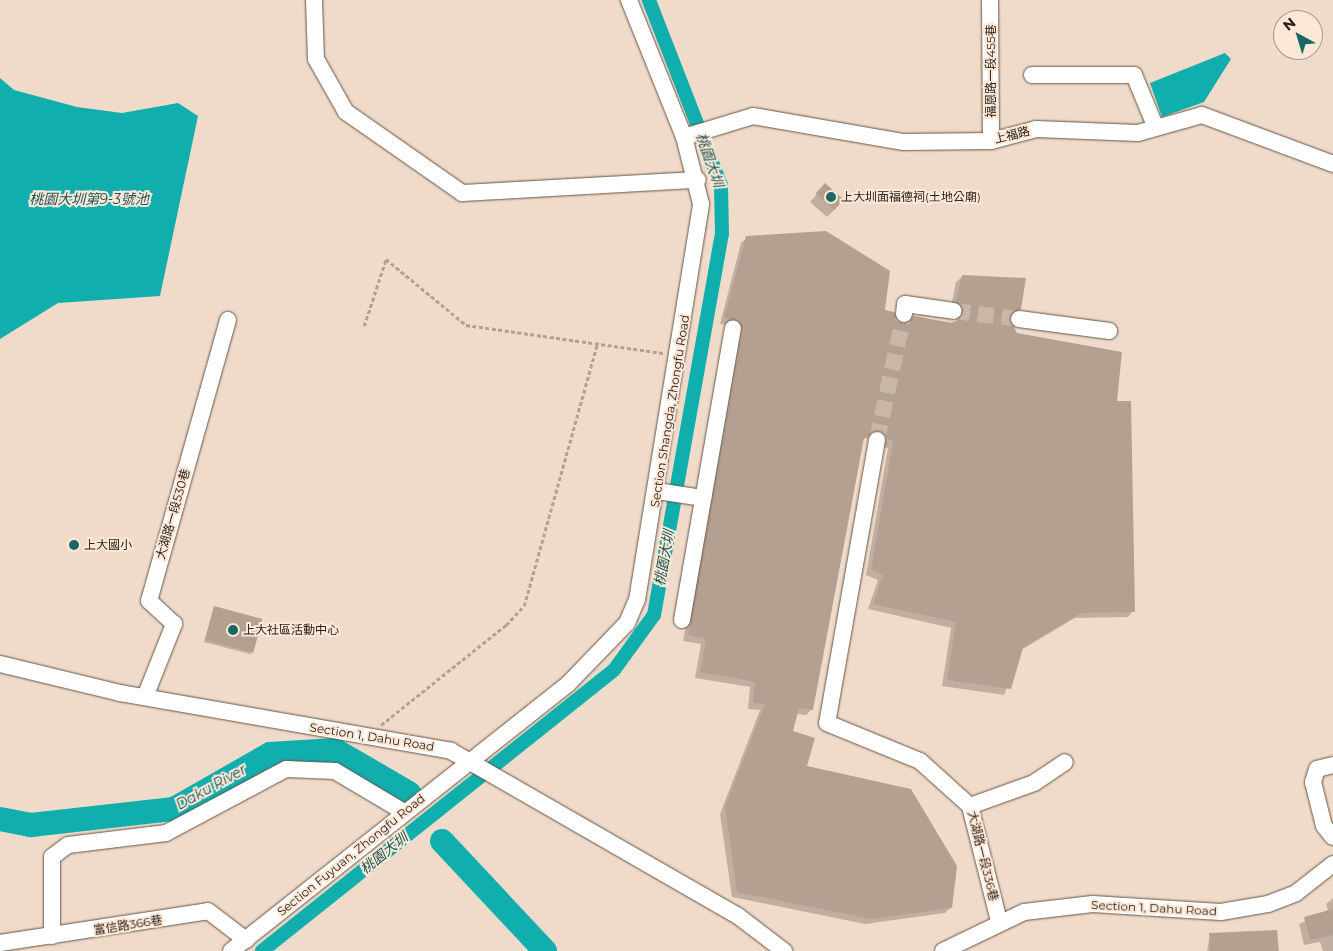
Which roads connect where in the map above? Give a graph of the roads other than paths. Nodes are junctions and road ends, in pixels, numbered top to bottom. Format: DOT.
graph roads {
  1 [pos="314,0"];
  2 [pos="630,0"];
  3 [pos="990,0"];
  4 [pos="1032,74"];
  5 [pos="1156,128"];
  6 [pos="689,136"];
  7 [pos="991,141"];
  8 [pos="1333,164"];
  9 [pos="698,180"];
  10 [pos="954,311"];
  11 [pos="904,314"];
  12 [pos="1019,319"];
  13 [pos="228,320"];
  14 [pos="733,328"];
  15 [pos="1109,331"];
  16 [pos="877,440"];
  17 [pos="660,491"];
  18 [pos="703,498"];
  19 [pos="682,620"];
  20 [pos="0,664"];
  21 [pos="145,697"];
  22 [pos="470,760"];
  23 [pos="1065,762"];
  24 [pos="1333,766"];
  25 [pos="970,806"];
  26 [pos="404,812"];
  27 [pos="1333,837"];
  28 [pos="1333,864"];
  29 [pos="999,921"];
  30 [pos="52,936"];
  31 [pos="246,940"];
  32 [pos="0,944"];
  33 [pos="231,951"];
  34 [pos="784,951"];
  35 [pos="943,951"];
  1 -- 9 [label="street"];
  2 -- 6 [label="street, Section Shangda, Zhongfu Road"];
  3 -- 7 [label="street, 福恩路一段455巷"];
  4 -- 5 [label="street"];
  5 -- 7 [label="street, 上福路"];
  5 -- 8 [label="street, 上福路"];
  6 -- 7 [label="street, 上福路"];
  6 -- 9 [label="street, Section Shangda, Zhongfu Road"];
  9 -- 17 [label="street, Section Shangda, Zhongfu Road"];
  10 -- 11 [label="street"];
  12 -- 15 [label="street"];
  13 -- 21 [label="street, 大湖路一段530巷"];
  14 -- 18 [label="street"];
  16 -- 25 [label="street"];
  17 -- 18 [label="street"];
  17 -- 22 [label="street, Section Shangda, Zhongfu Road"];
  18 -- 19 [label="street"];
  20 -- 21 [label="street, Section 1, Dahu Road"];
  21 -- 22 [label="street, Section 1, Dahu Road"];
  22 -- 26 [label="street, Section Fuyuan, Zhongfu Road"];
  22 -- 34 [label="street, Section 1, Dahu Road"];
  23 -- 25 [label="street, 大湖路一段336巷"];
  24 -- 27 [label="street"];
  25 -- 29 [label="street, 大湖路一段336巷"];
  26 -- 30 [label="street"];
  26 -- 31 [label="street, Section Fuyuan, Zhongfu Road"];
  28 -- 29 [label="street, Section 1, Dahu Road"];
  29 -- 35 [label="street, Section 1, Dahu Road"];
  30 -- 31 [label="street, 富信路366巷"];
  30 -- 32 [label="street, 富信路366巷"];
  31 -- 33 [label="street, Section Fuyuan, Zhongfu Road"];
}
